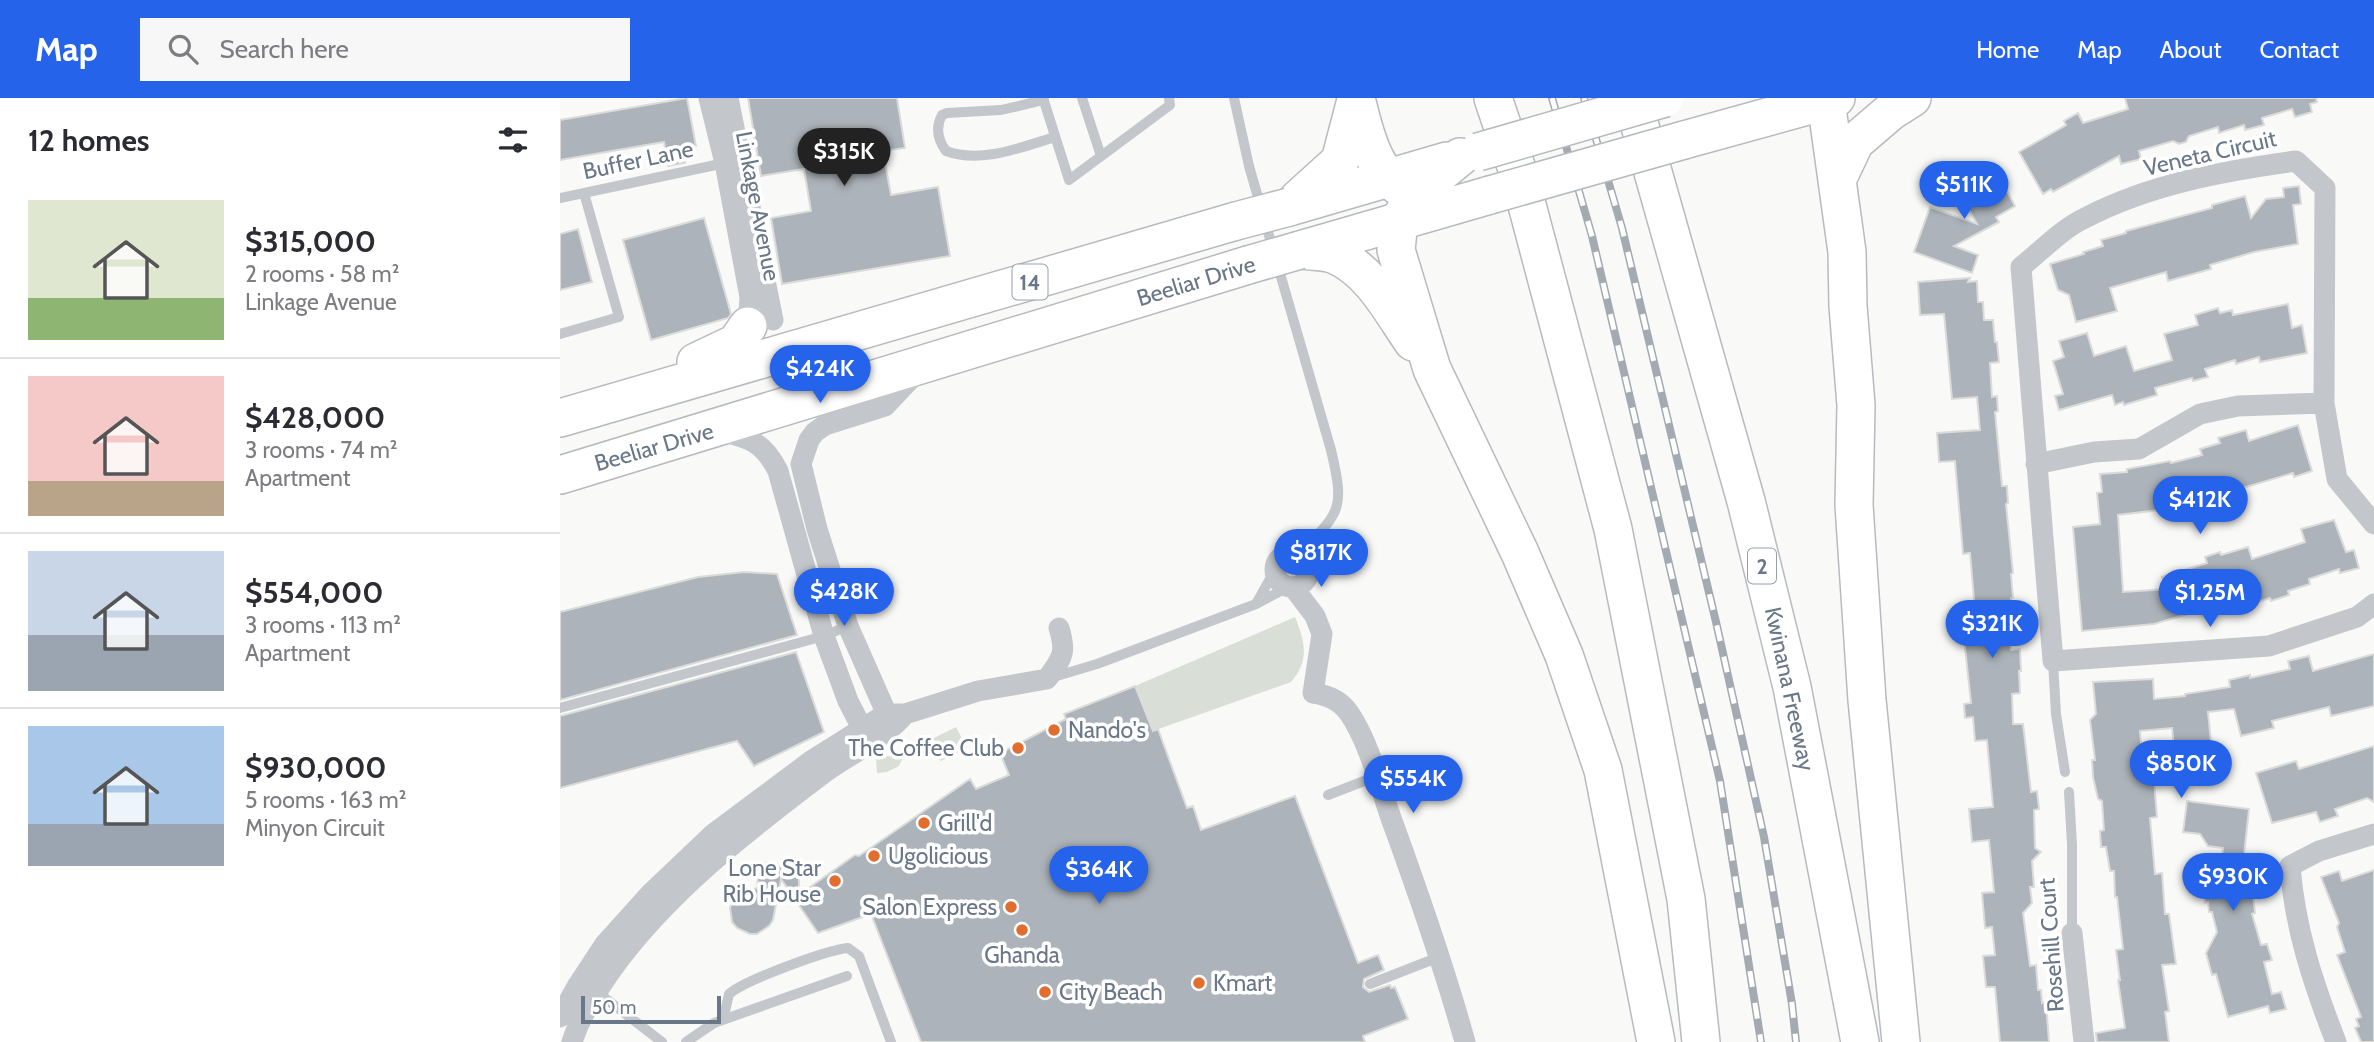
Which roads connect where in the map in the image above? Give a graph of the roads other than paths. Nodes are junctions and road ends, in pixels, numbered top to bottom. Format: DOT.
graph roads {
  1 [pos="709,98"];
  2 [pos="728,98"];
  3 [pos="1082,98"];
  4 [pos="1168,98"];
  5 [pos="1234,98"];
  6 [pos="1493,98"];
  7 [pos="1632,98"];
  8 [pos="1665,98"];
  9 [pos="1912,98"];
  10 [pos="1044,99"];
  11 [pos="1356,99"];
  12 [pos="1819,99"];
  13 [pos="1055,137"];
  14 [pos="1101,156"];
  15 [pos="725,163"];
  16 [pos="1837,180"];
  17 [pos="584,193"];
  18 [pos="560,198"];
  19 [pos="1400,198"];
  20 [pos="1289,207"];
  21 [pos="1300,250"];
  22 [pos="760,323"];
  23 [pos="560,334"];
  24 [pos="823,341"];
  25 [pos="924,364"];
  26 [pos="1432,369"];
  27 [pos="624,400"];
  28 [pos="2324,403"];
  29 [pos="560,418"];
  30 [pos="716,429"];
  31 [pos="2036,464"];
  32 [pos="560,475"];
  33 [pos="2374,524"];
  34 [pos="1324,529"];
  35 [pos="1295,575"];
  36 [pos="1256,604"];
  37 [pos="2374,604"];
  38 [pos="848,626"];
  39 [pos="1059,628"];
  40 [pos="824,636"];
  41 [pos="2053,661"];
  42 [pos="1047,679"];
  43 [pos="560,708"];
  44 [pos="894,719"];
  45 [pos="865,735"];
  46 [pos="2065,772"];
  47 [pos="1377,776"];
  48 [pos="2068,792"];
  49 [pos="1328,795"];
  50 [pos="2374,834"];
  51 [pos="2072,933"];
  52 [pos="1439,957"];
  53 [pos="847,976"];
  54 [pos="1370,984"];
  55 [pos="597,992"];
  56 [pos="560,1017"];
  57 [pos="723,1020"];
  58 [pos="572,1042"];
  59 [pos="662,1042"];
  60 [pos="686,1042"];
  61 [pos="891,1042"];
  62 [pos="1465,1042"];
  63 [pos="1656,1042"];
  64 [pos="1702,1042"];
  65 [pos="1860,1042"];
  66 [pos="1901,1042"];
  67 [pos="2084,1042"];
  68 [pos="2336,1042"];
  1 -- 15 [label="street, Linkage Avenue"];
  2 -- 22 [label="street, Linkage Avenue"];
  3 -- 14 [label="lane"];
  4 -- 14 [label="lane"];
  5 -- 34 [label="lane"];
  6 -- 64 [label="highway"];
  7 -- 65 [label="highway, Kwinana Freeway / 2"];
  8 -- 19 [label="highway, Beeliar Drive / 14, bridge"];
  9 -- 16 [label="highway"];
  10 -- 13 [label="lane"];
  10 -- 13 [label="lane"];
  11 -- 19 [label="highway"];
  11 -- 20 [label="highway"];
  12 -- 16 [label="highway"];
  12 -- 19 [label="highway, Beeliar Drive / 14, bridge"];
  13 -- 14 [label="lane"];
  15 -- 17 [label="lane, Buffer Lane"];
  15 -- 22 [label="street, Linkage Avenue"];
  16 -- 66 [label="highway"];
  17 -- 18 [label="lane, Buffer Lane"];
  17 -- 23 [label="lane"];
  19 -- 20 [label="highway, Beeliar Drive / 14"];
  19 -- 21 [label="highway, Beeliar Drive / 14"];
  19 -- 26 [label="highway"];
  20 -- 24 [label="highway, Beeliar Drive / 14, bridge"];
  21 -- 25 [label="highway, Beeliar Drive / 14, bridge"];
  21 -- 26 [label="highway"];
  22 -- 24 [label="highway"];
  22 -- 27 [label="highway"];
  24 -- 27 [label="highway, Beeliar Drive / 14"];
  25 -- 30 [label="highway, Beeliar Drive / 14"];
  25 -- 38 [label="street"];
  26 -- 63 [label="highway"];
  27 -- 29 [label="highway, Beeliar Drive / 14"];
  28 -- 31 [label="street"];
  28 -- 31 [label="street, Veneta Circuit"];
  28 -- 33 [label="street, Veneta Circuit"];
  30 -- 32 [label="highway, Beeliar Drive / 14"];
  30 -- 40 [label="street"];
  31 -- 41 [label="street, Veneta Circuit"];
  34 -- 35 [label="lane"];
  34 -- 35 [label="lane"];
  35 -- 36 [label="lane"];
  35 -- 36 [label="lane"];
  35 -- 47 [label="street"];
  36 -- 42 [label="lane"];
  37 -- 41 [label="street"];
  38 -- 40 [label="lane"];
  38 -- 44 [label="street"];
  39 -- 42 [label="street"];
  40 -- 43 [label="lane"];
  40 -- 45 [label="street"];
  41 -- 46 [label="lane, Veneta Circuit"];
  42 -- 44 [label="street"];
  44 -- 45 [label="street"];
  45 -- 55 [label="street"];
  45 -- 56 [label="street"];
  47 -- 49 [label="lane"];
  47 -- 52 [label="street"];
  48 -- 51 [label="lane, Rosehill Court"];
  50 -- 68 [label="street"];
  51 -- 67 [label="street, Rosehill Court"];
  52 -- 54 [label="lane"];
  52 -- 62 [label="street"];
  53 -- 57 [label="lane"];
  55 -- 58 [label="street"];
  55 -- 59 [label="lane"];
  57 -- 60 [label="lane"];
  57 -- 61 [label="lane"];
}
